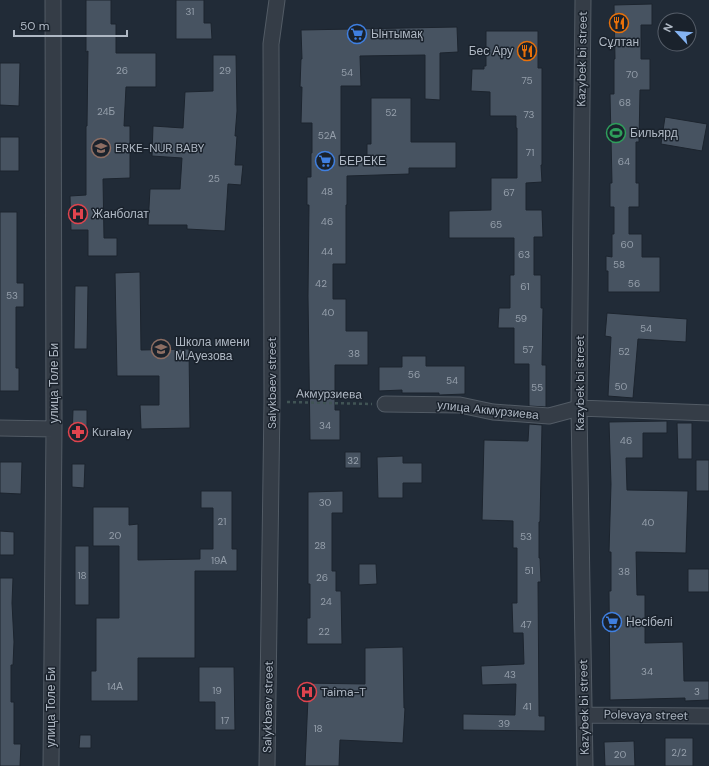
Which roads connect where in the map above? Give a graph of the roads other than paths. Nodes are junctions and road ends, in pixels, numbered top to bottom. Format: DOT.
graph roads {
  1 [pos="53,0"];
  2 [pos="276,0"];
  3 [pos="583,0"];
  4 [pos="385,404"];
  5 [pos="579,408"];
  6 [pos="709,413"];
  7 [pos="0,428"];
  8 [pos="54,429"];
  9 [pos="584,715"];
  10 [pos="709,716"];
  11 [pos="51,766"];
  12 [pos="267,766"];
  13 [pos="585,766"];
  1 -- 8 [label="street, улица Толе Би"];
  2 -- 12 [label="street, Salykbaev street"];
  3 -- 5 [label="street, Kazybek bi street"];
  4 -- 5 [label="street, улица Акмурзиева"];
  5 -- 6 [label="street, улица Акмурзиева"];
  5 -- 9 [label="street, Kazybek bi street"];
  7 -- 8 [label="street"];
  8 -- 11 [label="street, улица Толе Би"];
  9 -- 10 [label="street, Polevaya street"];
  9 -- 13 [label="street, Kazybek bi street"];
}
